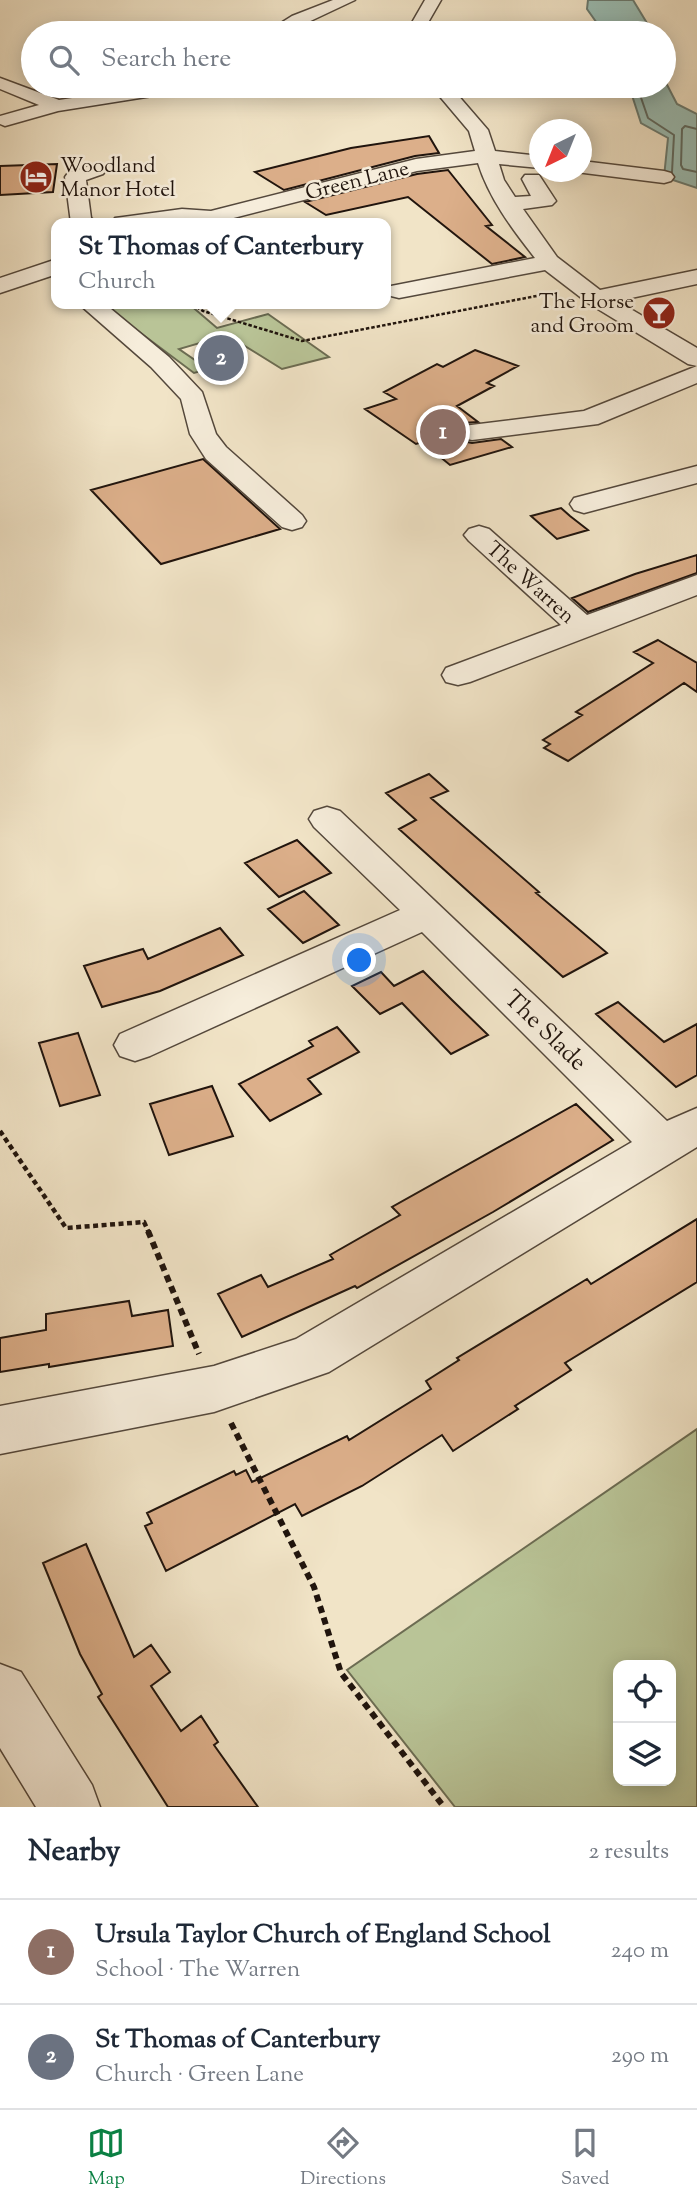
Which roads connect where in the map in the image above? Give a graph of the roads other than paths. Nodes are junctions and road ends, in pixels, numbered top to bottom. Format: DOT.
graph roads {
  1 [pos="347,0"];
  2 [pos="433,0"];
  3 [pos="294,21"];
  4 [pos="421,21"];
  5 [pos="21,77"];
  6 [pos="0,81"];
  7 [pos="21,90"];
  8 [pos="39,98"];
  9 [pos="108,98"];
  10 [pos="450,98"];
  11 [pos="57,106"];
  12 [pos="8,116"];
  13 [pos="485,156"];
  14 [pos="529,168"];
  15 [pos="592,168"];
  16 [pos="96,170"];
  17 [pos="664,177"];
  18 [pos="539,182"];
  19 [pos="508,204"];
  20 [pos="80,218"];
  21 [pos="160,218"];
  22 [pos="192,218"];
  23 [pos="207,218"];
  24 [pos="549,262"];
  25 [pos="51,272"];
  26 [pos="697,277"];
  27 [pos="4,283"];
  28 [pos="399,291"];
  29 [pos="589,293"];
  30 [pos="97,309"];
  31 [pos="697,359"];
  32 [pos="697,373"];
  33 [pos="472,432"];
  34 [pos="697,474"];
  35 [pos="584,505"];
  36 [pos="292,522"];
  37 [pos="479,535"];
  38 [pos="697,584"];
  39 [pos="583,628"];
  40 [pos="458,675"];
  41 [pos="327,819"];
  42 [pos="427,914"];
  43 [pos="135,1045"];
  44 [pos="681,1136"];
  45 [pos="0,1430"];
  46 [pos="1,1698"];
  47 [pos="70,1807"];
  1 -- 3 [label="street"];
  2 -- 4 [label="street"];
  5 -- 6 [label="street"];
  6 -- 7 [label="street"];
  8 -- 11 [label="street"];
  9 -- 11 [label="street"];
  10 -- 13 [label="street"];
  11 -- 12 [label="street"];
  13 -- 14 [label="street, Green Lane"];
  13 -- 19 [label="street"];
  13 -- 23 [label="street, Green Lane"];
  15 -- 17 [label="street"];
  16 -- 20 [label="street"];
  18 -- 19 [label="street"];
  19 -- 24 [label="street"];
  21 -- 22 [label="street, Green Lane"];
  24 -- 28 [label="street"];
  24 -- 29 [label="street"];
  25 -- 27 [label="street"];
  26 -- 29 [label="street"];
  29 -- 31 [label="street"];
  30 -- 36 [label="street"];
  32 -- 33 [label="street"];
  34 -- 35 [label="street"];
  37 -- 39 [label="street, The Warren"];
  38 -- 39 [label="street, The Warren"];
  39 -- 40 [label="street, The Warren"];
  41 -- 42 [label="street, The Slade"];
  42 -- 43 [label="street"];
  42 -- 44 [label="street, The Slade"];
  44 -- 45 [label="street"];
  46 -- 47 [label="street"];
}
